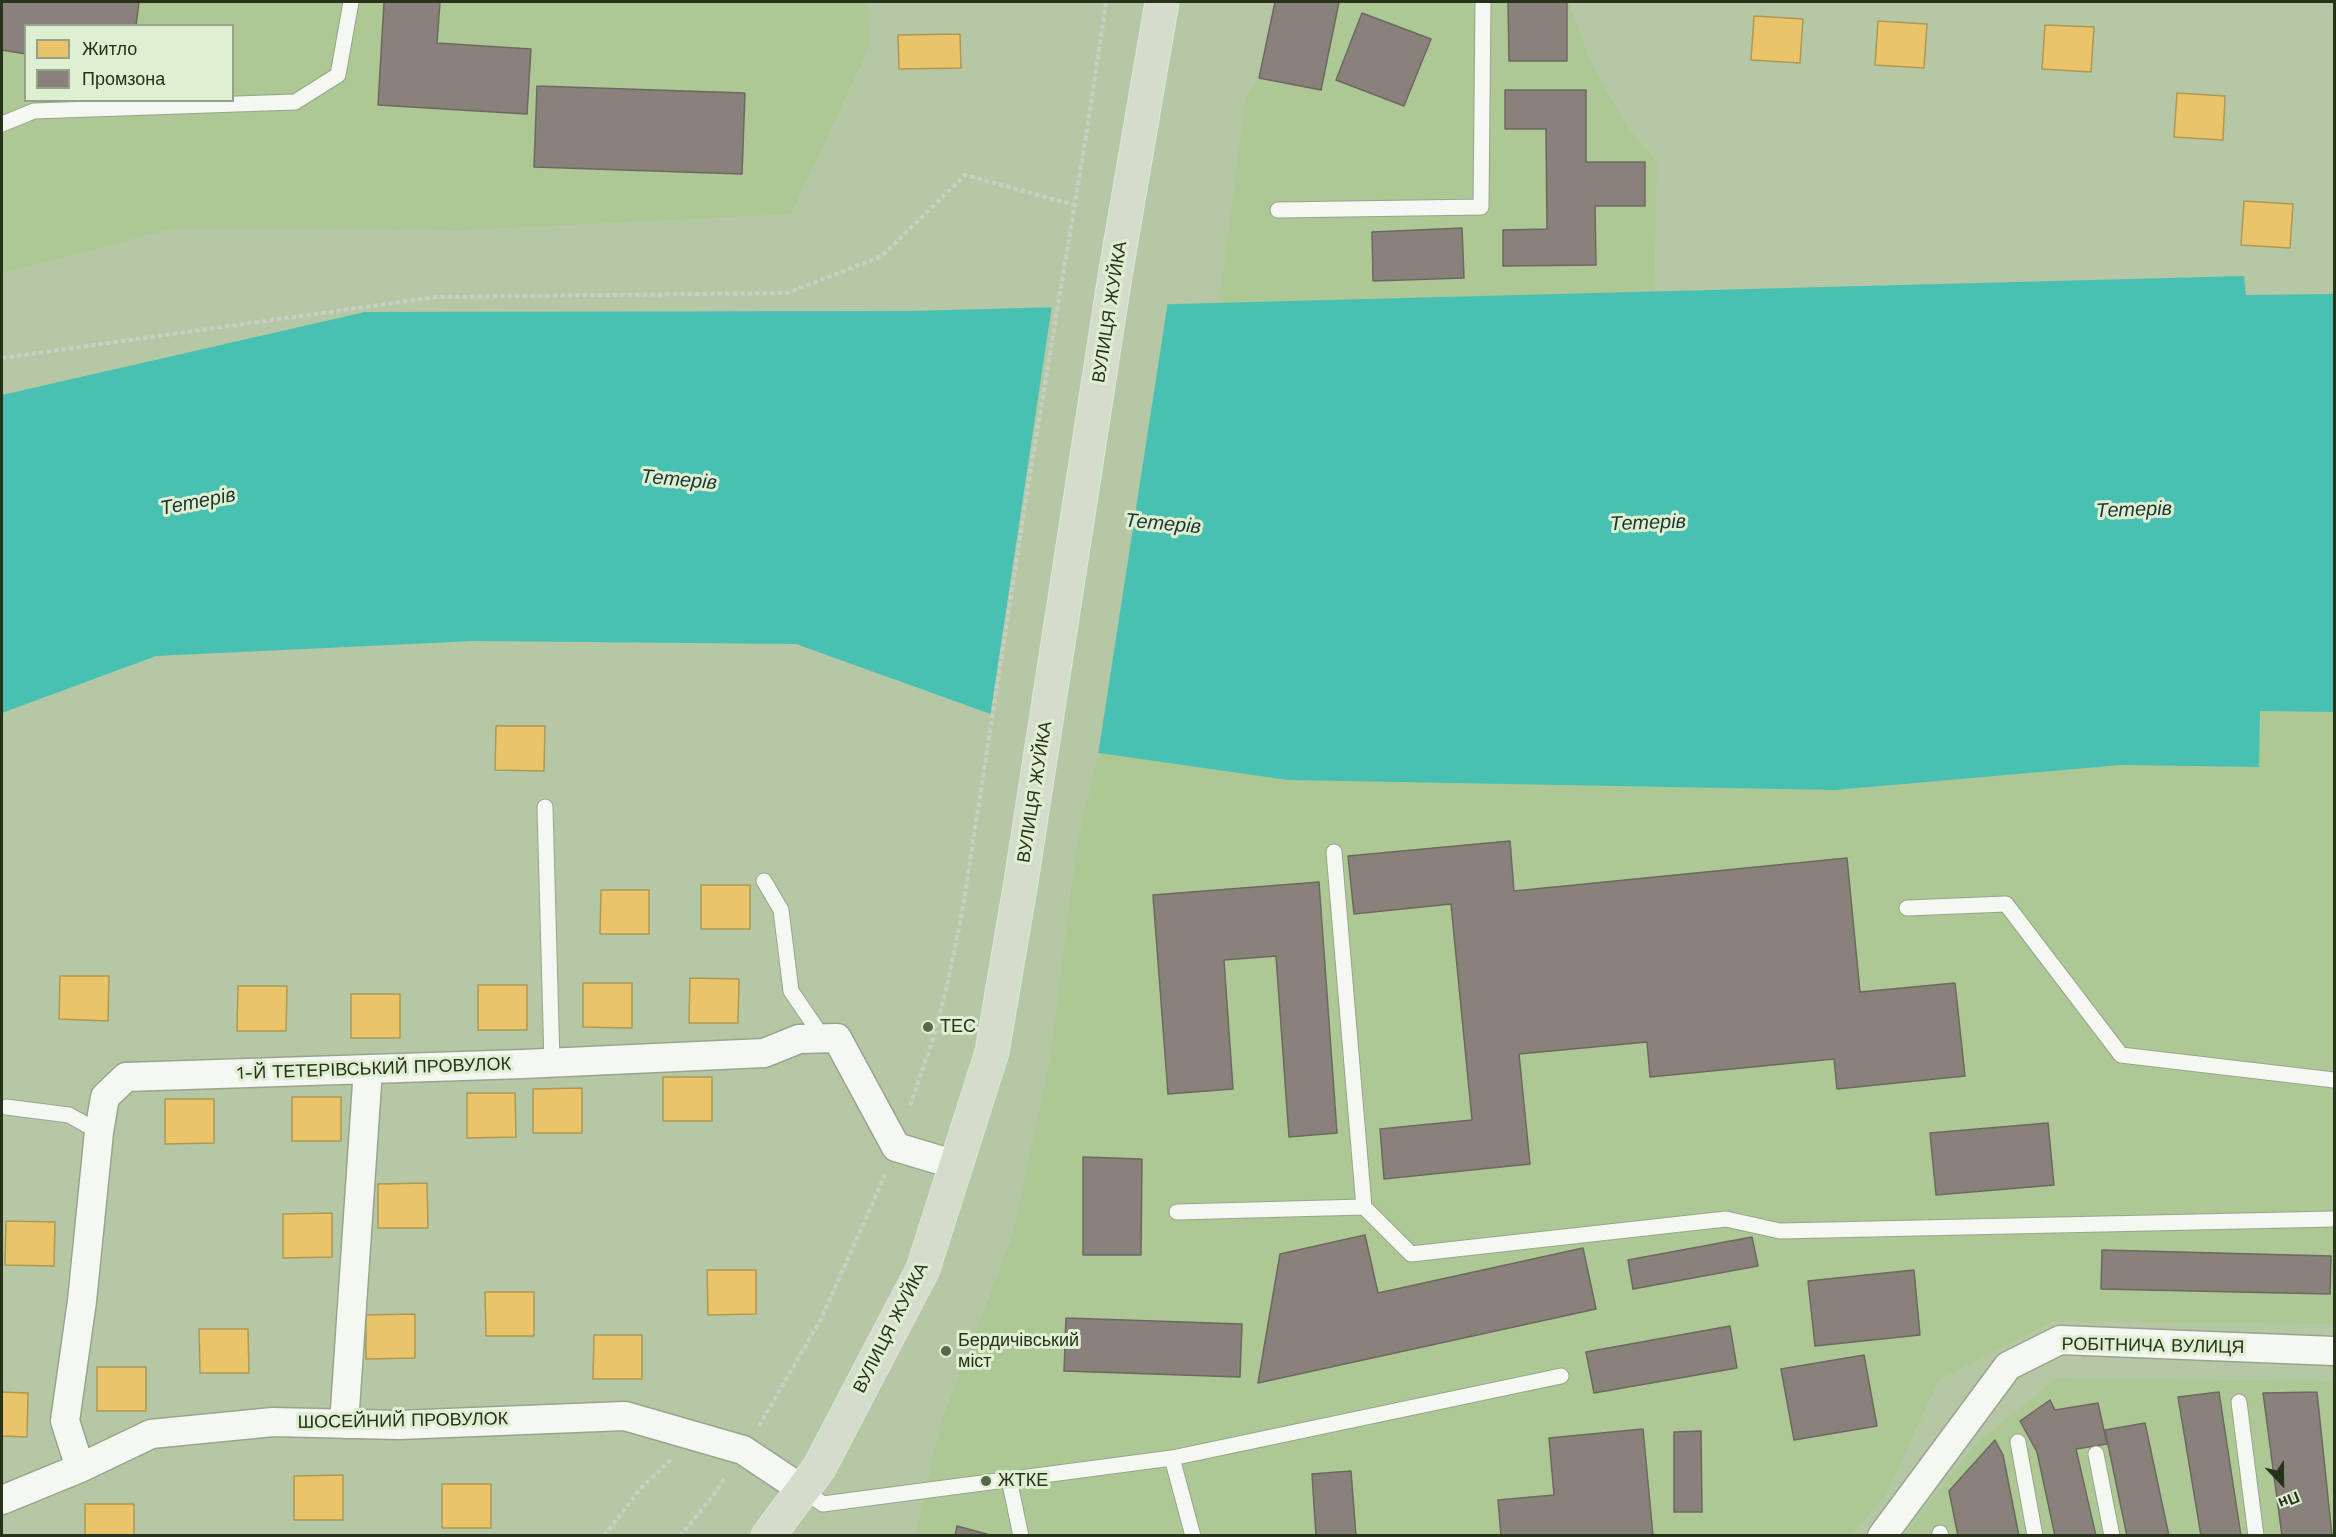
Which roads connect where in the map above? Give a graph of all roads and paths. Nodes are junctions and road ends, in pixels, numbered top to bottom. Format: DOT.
graph roads {
  1 [pos="351,2"];
  2 [pos="1106,2"];
  3 [pos="1162,2"];
  4 [pos="1483,2"];
  5 [pos="2,124"];
  6 [pos="1075,205"];
  7 [pos="1278,210"];
  8 [pos="2,357"];
  9 [pos="545,807"];
  10 [pos="1334,852"];
  11 [pos="764,881"];
  12 [pos="1907,908"];
  13 [pos="823,1038"];
  14 [pos="552,1063"];
  15 [pos="368,1069"];
  16 [pos="2334,1080"];
  17 [pos="6,1107"];
  18 [pos="99,1132"];
  19 [pos="896,1147"];
  20 [pos="956,1165"];
  21 [pos="1364,1207"];
  22 [pos="1177,1212"];
  23 [pos="2334,1219"];
  24 [pos="2334,1351"];
  25 [pos="1561,1376"];
  26 [pos="2239,1402"];
  27 [pos="344,1424"];
  28 [pos="696,1437"];
  29 [pos="2018,1442"];
  30 [pos="743,1450"];
  31 [pos="2096,1455"];
  32 [pos="1172,1458"];
  33 [pos="80,1468"];
  34 [pos="1009,1479"];
  35 [pos="803,1490"];
  36 [pos="2,1500"];
  37 [pos="604,1536"];
  38 [pos="680,1536"];
  39 [pos="768,1536"];
  40 [pos="1020,1536"];
  41 [pos="1193,1536"];
  42 [pos="1882,1536"];
  43 [pos="2035,1536"];
  44 [pos="2112,1536"];
  45 [pos="2256,1536"];
  1 -- 5 [label="lane"];
  2 -- 6 [label="path"];
  3 -- 20 [label="highway, ВУЛИЦЯ ЖУЙКА"];
  4 -- 7 [label="lane"];
  6 -- 8 [label="path"];
  6 -- 19 [label="path"];
  9 -- 14 [label="lane"];
  10 -- 21 [label="lane"];
  11 -- 13 [label="lane"];
  12 -- 16 [label="lane"];
  13 -- 14 [label="street, 1-Й ТЕТЕРІВСЬКИЙ ПРОВУЛОК"];
  13 -- 19 [label="street"];
  14 -- 15 [label="street, 1-Й ТЕТЕРІВСЬКИЙ ПРОВУЛОК"];
  15 -- 18 [label="street, 1-Й ТЕТЕРІВСЬКИЙ ПРОВУЛОК"];
  15 -- 27 [label="street"];
  17 -- 18 [label="lane"];
  18 -- 33 [label="street, 1-Й ТЕТЕРІВСЬКИЙ ПРОВУЛОК"];
  19 -- 20 [label="street"];
  19 -- 30 [label="path"];
  20 -- 35 [label="highway, ВУЛИЦЯ ЖУЙКА"];
  21 -- 22 [label="lane"];
  21 -- 23 [label="lane"];
  24 -- 42 [label="street, РОБІТНИЧА ВУЛИЦЯ"];
  25 -- 32 [label="lane"];
  26 -- 45 [label="lane"];
  27 -- 28 [label="street, ШОСЕЙНИЙ ПРОВУЛОК"];
  27 -- 33 [label="street, ШОСЕЙНИЙ ПРОВУЛОК"];
  28 -- 30 [label="street, ШОСЕЙНИЙ ПРОВУЛОК"];
  28 -- 37 [label="path"];
  29 -- 43 [label="lane"];
  30 -- 35 [label="street, ШОСЕЙНИЙ ПРОВУЛОК"];
  30 -- 38 [label="path"];
  31 -- 44 [label="lane"];
  32 -- 34 [label="lane"];
  32 -- 41 [label="lane"];
  33 -- 36 [label="street, ШОСЕЙНИЙ ПРОВУЛОК"];
  34 -- 35 [label="lane"];
  34 -- 40 [label="lane"];
  35 -- 39 [label="highway, ВУЛИЦЯ ЖУЙКА"];
}
